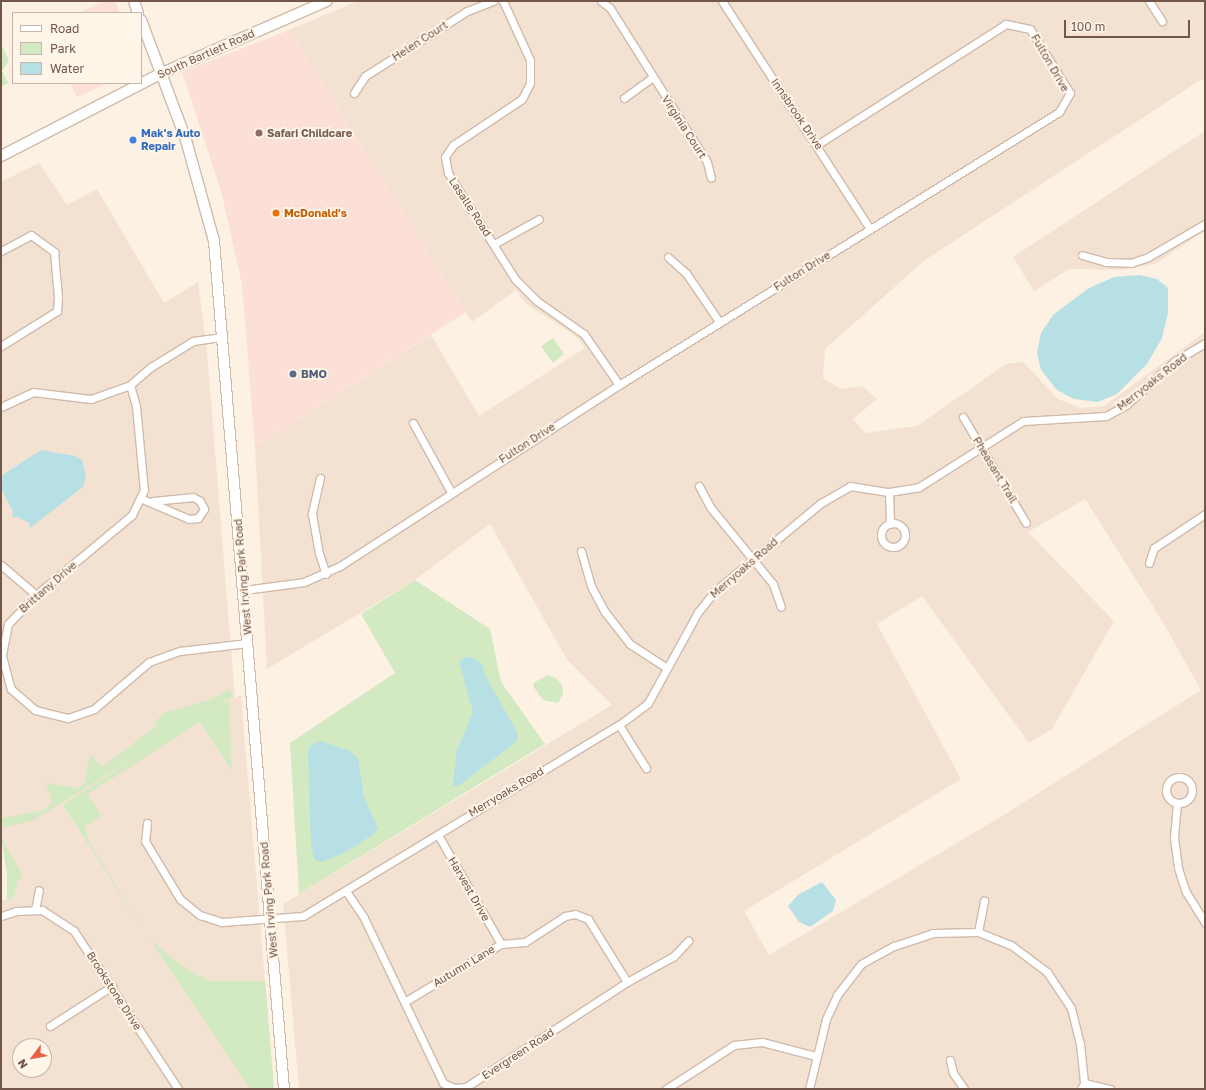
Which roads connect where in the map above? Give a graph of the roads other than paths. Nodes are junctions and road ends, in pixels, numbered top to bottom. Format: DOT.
graph roads {
  1 [pos="134,1"];
  2 [pos="327,1"];
  3 [pos="493,1"];
  4 [pos="503,1"];
  5 [pos="601,1"];
  6 [pos="722,1"];
  7 [pos="1149,1"];
  8 [pos="138,12"];
  9 [pos="1162,20"];
  10 [pos="142,23"];
  11 [pos="162,74"];
  12 [pos="652,78"];
  13 [pos="354,93"];
  14 [pos="624,98"];
  15 [pos="818,144"];
  16 [pos="1,156"];
  17 [pos="711,178"];
  18 [pos="539,219"];
  19 [pos="1205,224"];
  20 [pos="870,229"];
  21 [pos="494,244"];
  22 [pos="1,251"];
  23 [pos="1082,255"];
  24 [pos="668,257"];
  25 [pos="720,323"];
  26 [pos="221,337"];
  27 [pos="1205,343"];
  28 [pos="1,346"];
  29 [pos="130,385"];
  30 [pos="618,385"];
  31 [pos="2,405"];
  32 [pos="963,417"];
  33 [pos="413,423"];
  34 [pos="982,449"];
  35 [pos="320,478"];
  36 [pos="699,486"];
  37 [pos="451,492"];
  38 [pos="889,492"];
  39 [pos="140,498"];
  40 [pos="153,501"];
  41 [pos="1205,514"];
  42 [pos="1026,523"];
  43 [pos="890,524"];
  44 [pos="581,551"];
  45 [pos="754,558"];
  46 [pos="1149,563"];
  47 [pos="1,565"];
  48 [pos="326,574"];
  49 [pos="244,590"];
  50 [pos="36,595"];
  51 [pos="781,607"];
  52 [pos="248,643"];
  53 [pos="667,668"];
  54 [pos="619,725"];
  55 [pos="646,768"];
  56 [pos="1176,803"];
  57 [pos="147,824"];
  58 [pos="438,835"];
  59 [pos="39,890"];
  60 [pos="346,891"];
  61 [pos="984,901"];
  62 [pos="35,910"];
  63 [pos="1,916"];
  64 [pos="270,920"];
  65 [pos="1205,923"];
  66 [pos="978,932"];
  67 [pos="688,941"];
  68 [pos="501,944"];
  69 [pos="627,982"];
  70 [pos="112,986"];
  71 [pos="406,1001"];
  72 [pos="50,1026"];
  73 [pos="816,1056"];
  74 [pos="950,1060"];
  75 [pos="1083,1086"];
  76 [pos="178,1089"];
  77 [pos="284,1089"];
  78 [pos="666,1089"];
  79 [pos="809,1089"];
  80 [pos="964,1089"];
  81 [pos="1110,1089"];
  1 -- 8 [label="main road"];
  2 -- 11 [label="main road, South Bartlett Road"];
  3 -- 13 [label="street, Helen Court"];
  4 -- 21 [label="street, Lasalle Road"];
  5 -- 12 [label="street, Virginia Court"];
  6 -- 15 [label="street, Innsbrook Drive"];
  7 -- 9 [label="street"];
  10 -- 11 [label="main road, West Irving Park Road"];
  11 -- 16 [label="main road, South Bartlett Road"];
  11 -- 26 [label="main road, West Irving Park Road"];
  12 -- 14 [label="street"];
  12 -- 17 [label="street, Virginia Court"];
  15 -- 20 [label="street, Innsbrook Drive"];
  15 -- 20 [label="street, Fulton Drive"];
  18 -- 21 [label="street"];
  19 -- 23 [label="street"];
  20 -- 25 [label="street, Fulton Drive"];
  21 -- 30 [label="street, Lasalle Road"];
  22 -- 28 [label="street"];
  24 -- 25 [label="street"];
  25 -- 30 [label="street, Fulton Drive"];
  26 -- 29 [label="street"];
  26 -- 49 [label="main road, West Irving Park Road"];
  27 -- 34 [label="street, Merryoaks Road"];
  29 -- 31 [label="street"];
  29 -- 39 [label="street, Brittany Drive"];
  30 -- 37 [label="street, Fulton Drive"];
  32 -- 34 [label="street, Pheasant Trail"];
  33 -- 37 [label="street"];
  34 -- 38 [label="street, Merryoaks Road"];
  34 -- 42 [label="street, Pheasant Trail"];
  35 -- 48 [label="street"];
  36 -- 45 [label="street"];
  37 -- 48 [label="street, Fulton Drive"];
  38 -- 43 [label="street"];
  38 -- 45 [label="street, Merryoaks Road"];
  39 -- 40 [label="street"];
  39 -- 50 [label="street, Brittany Drive"];
  40 -- 40 [label="street"];
  41 -- 46 [label="street"];
  44 -- 53 [label="street"];
  45 -- 51 [label="street"];
  45 -- 53 [label="street, Merryoaks Road"];
  47 -- 50 [label="street"];
  48 -- 49 [label="street, Fulton Drive"];
  49 -- 52 [label="main road, West Irving Park Road"];
  50 -- 52 [label="street, Brittany Drive"];
  52 -- 64 [label="main road, West Irving Park Road"];
  53 -- 54 [label="street, Merryoaks Road"];
  54 -- 55 [label="street"];
  54 -- 58 [label="street, Merryoaks Road"];
  56 -- 65 [label="street"];
  57 -- 64 [label="street, Merryoaks Road"];
  58 -- 60 [label="street, Merryoaks Road"];
  58 -- 68 [label="street, Harvest Drive"];
  59 -- 62 [label="street"];
  60 -- 64 [label="street, Merryoaks Road"];
  60 -- 71 [label="street, Evergreen Road"];
  61 -- 66 [label="street"];
  62 -- 63 [label="street, Brookstone Drive"];
  62 -- 70 [label="street, Brookstone Drive"];
  64 -- 77 [label="main road, West Irving Park Road"];
  66 -- 73 [label="street"];
  66 -- 75 [label="street"];
  67 -- 69 [label="street, Evergreen Road"];
  68 -- 69 [label="street, Autumn Lane"];
  68 -- 71 [label="street, Autumn Lane"];
  69 -- 71 [label="street, Evergreen Road"];
  70 -- 72 [label="street"];
  70 -- 76 [label="street, Brookstone Drive"];
  73 -- 78 [label="street"];
  73 -- 79 [label="street"];
  74 -- 80 [label="street"];
  75 -- 81 [label="street"];
}
